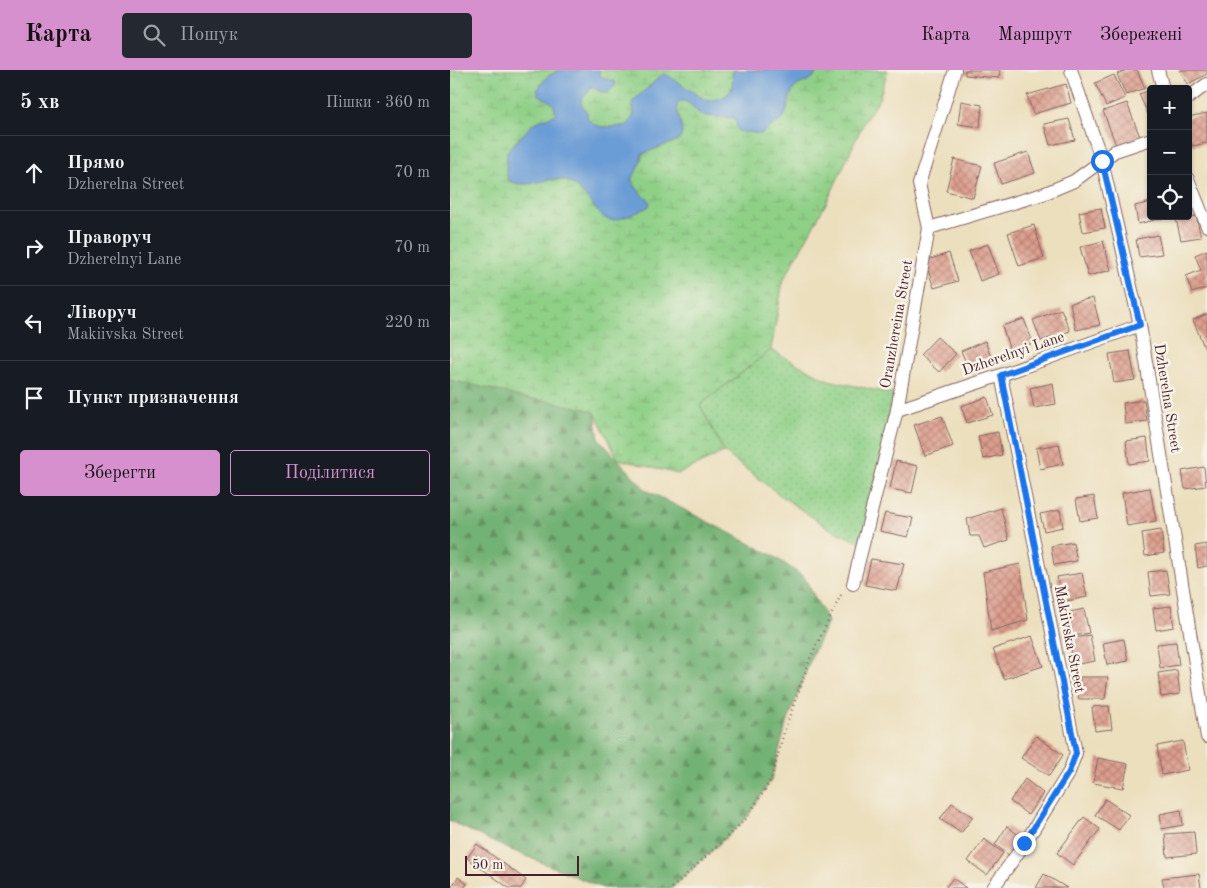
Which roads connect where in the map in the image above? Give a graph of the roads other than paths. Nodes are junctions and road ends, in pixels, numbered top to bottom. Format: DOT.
graph roads {
  1 [pos="955,70"];
  2 [pos="1070,70"];
  3 [pos="1158,70"];
  4 [pos="1207,84"];
  5 [pos="1162,85"];
  6 [pos="1192,95"];
  7 [pos="1147,140"];
  8 [pos="1102,161"];
  9 [pos="1192,189"];
  10 [pos="1207,226"];
  11 [pos="929,228"];
  12 [pos="1140,325"];
  13 [pos="1001,375"];
  14 [pos="897,410"];
  15 [pos="853,584"];
  16 [pos="1207,737"];
  17 [pos="993,888"];
  1 -- 11 [label="street, Oranzhereina Street"];
  2 -- 8 [label="street, Dzherelna Street"];
  3 -- 5 [label="street"];
  4 -- 6 [label="street"];
  7 -- 8 [label="street"];
  8 -- 11 [label="street"];
  8 -- 12 [label="street, Dzherelna Street"];
  9 -- 10 [label="street"];
  11 -- 14 [label="street, Oranzhereina Street"];
  12 -- 13 [label="street, Dzherelnyi Lane"];
  12 -- 16 [label="street, Dzherelna Street"];
  13 -- 14 [label="street, Dzherelnyi Lane"];
  13 -- 17 [label="street, Makiivska Street"];
  14 -- 15 [label="street, Oranzhereina Street"];
}
